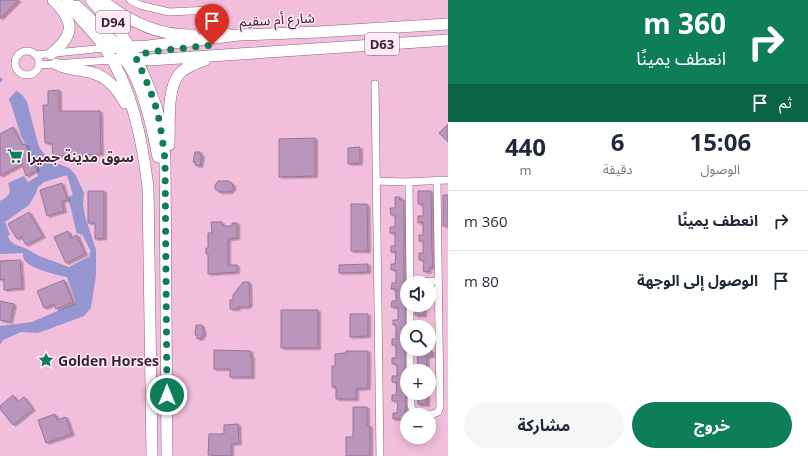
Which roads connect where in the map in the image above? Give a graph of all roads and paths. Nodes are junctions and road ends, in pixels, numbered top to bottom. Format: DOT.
graph roads {
  1 [pos="53,0"];
  2 [pos="68,0"];
  3 [pos="91,0"];
  4 [pos="102,0"];
  5 [pos="130,0"];
  6 [pos="448,24"];
  7 [pos="116,26"];
  8 [pos="106,34"];
  9 [pos="239,35"];
  10 [pos="448,40"];
  11 [pos="118,47"];
  12 [pos="130,47"];
  13 [pos="105,48"];
  14 [pos="51,54"];
  15 [pos="36,55"];
  16 [pos="219,56"];
  17 [pos="112,60"];
  18 [pos="130,61"];
  19 [pos="56,64"];
  20 [pos="39,66"];
  21 [pos="375,84"];
  22 [pos="129,99"];
  23 [pos="136,125"];
  24 [pos="437,180"];
  25 [pos="448,180"];
  26 [pos="406,182"];
  27 [pos="377,184"];
  28 [pos="166,215"];
  29 [pos="410,276"];
  30 [pos="438,281"];
  31 [pos="167,363"];
  32 [pos="151,388"];
  33 [pos="411,400"];
  34 [pos="152,456"];
  35 [pos="167,456"];
  36 [pos="380,456"];
  1 -- 14 [label="main road"];
  2 -- 8 [label="main road"];
  2 -- 13 [label="main road, D94"];
  3 -- 7 [label="main road, D94"];
  4 -- 9 [label="main road"];
  5 -- 9 [label="street"];
  6 -- 9 [label="main road, شارع أم سقيم / D63"];
  7 -- 8 [label="main road"];
  7 -- 12 [label="main road, D94"];
  8 -- 11 [label="main road"];
  9 -- 12 [label="main road, شارع أم سقيم / D63"];
  9 -- 18 [label="main road"];
  10 -- 16 [label="main road, D63"];
  11 -- 12 [label="main road, شارع أم سقيم / D63"];
  11 -- 13 [label="main road, شارع أم سقيم / D63"];
  11 -- 18 [label="main road"];
  12 -- 18 [label="main road, D94"];
  13 -- 14 [label="street, شارع أم سقيم"];
  13 -- 17 [label="main road, D94"];
  13 -- 18 [label="main road"];
  14 -- 15 [label="street, شارع أم سقيم"];
  15 -- 20 [label="street"];
  15 -- 20 [label="street"];
  16 -- 18 [label="main road, D63"];
  16 -- 28 [label="main road"];
  17 -- 18 [label="main road"];
  17 -- 19 [label="street"];
  17 -- 22 [label="main road, D94"];
  18 -- 22 [label="main road"];
  18 -- 28 [label="main road"];
  19 -- 20 [label="street"];
  19 -- 23 [label="main road"];
  21 -- 27 [label="street"];
  22 -- 23 [label="main road, D94"];
  23 -- 32 [label="main road, D94"];
  24 -- 25 [label="street"];
  24 -- 26 [label="street"];
  24 -- 30 [label="street"];
  26 -- 27 [label="street"];
  26 -- 29 [label="street"];
  27 -- 36 [label="street"];
  28 -- 31 [label="main road"];
  30 -- 33 [label="street"];
  31 -- 32 [label="main road"];
  31 -- 35 [label="main road"];
  32 -- 34 [label="main road, D94"];
}
